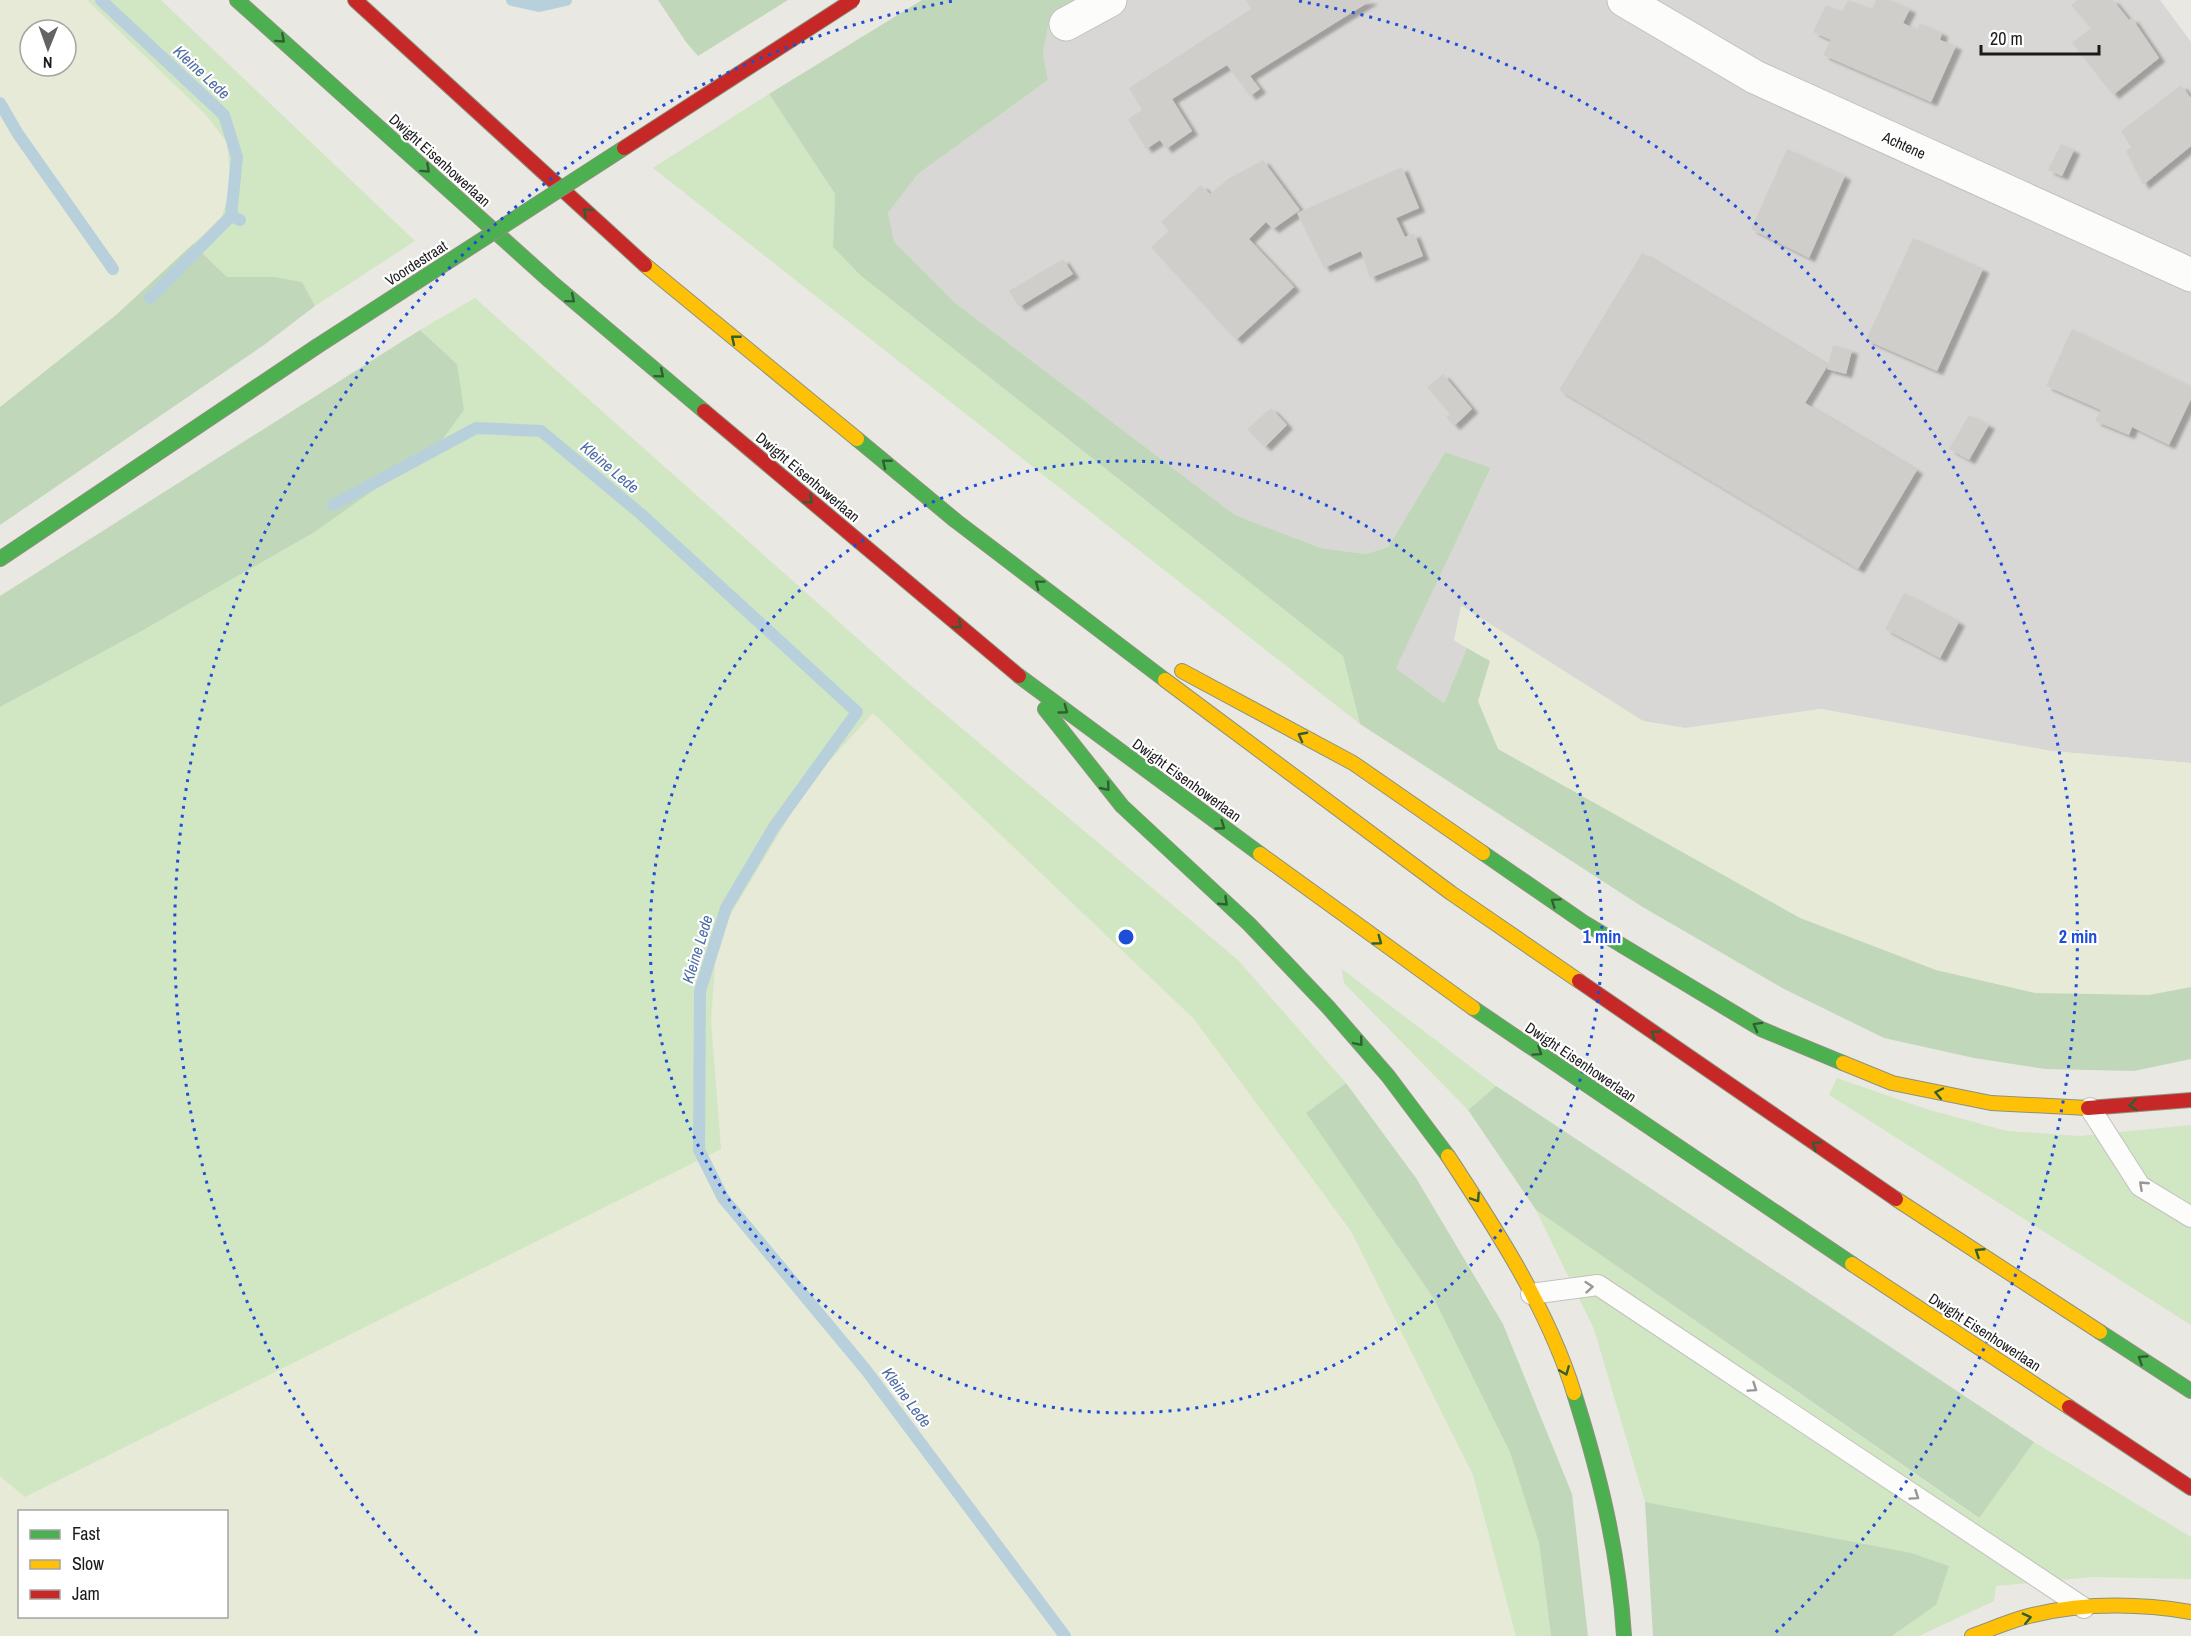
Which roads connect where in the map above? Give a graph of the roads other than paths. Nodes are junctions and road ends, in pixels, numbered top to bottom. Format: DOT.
graph roads {
  1 [pos="237,0"];
  2 [pos="355,0"];
  3 [pos="853,0"];
  4 [pos="1110,0"];
  5 [pos="1624,0"];
  6 [pos="1066,24"];
  7 [pos="2191,275"];
  8 [pos="0,559"];
  9 [pos="1085,620"];
  10 [pos="1017,675"];
  11 [pos="2191,1100"];
  12 [pos="2090,1108"];
  13 [pos="2191,1217"];
  14 [pos="1531,1294"];
  15 [pos="2191,1391"];
  16 [pos="2191,1488"];
  17 [pos="2085,1609"];
  18 [pos="2191,1612"];
  19 [pos="1624,1636"];
  20 [pos="1972,1636"];
  1 -- 10 [label="main road, Dwight Eisenhowerlaan, one-way"];
  9 -- 2 [label="main road, one-way"];
  3 -- 8 [label="main road, Voordestraat, bridge"];
  4 -- 6 [label="street"];
  5 -- 7 [label="street, Achtene"];
  12 -- 9 [label="main road, one-way"];
  15 -- 9 [label="main road, one-way"];
  10 -- 14 [label="main road, one-way"];
  10 -- 16 [label="main road, Dwight Eisenhowerlaan, one-way"];
  11 -- 12 [label="main road, one-way"];
  13 -- 12 [label="lane, one-way"];
  14 -- 17 [label="lane, one-way"];
  14 -- 19 [label="main road, one-way"];
  17 -- 18 [label="main road"];
  20 -- 17 [label="main road, one-way"];
}
